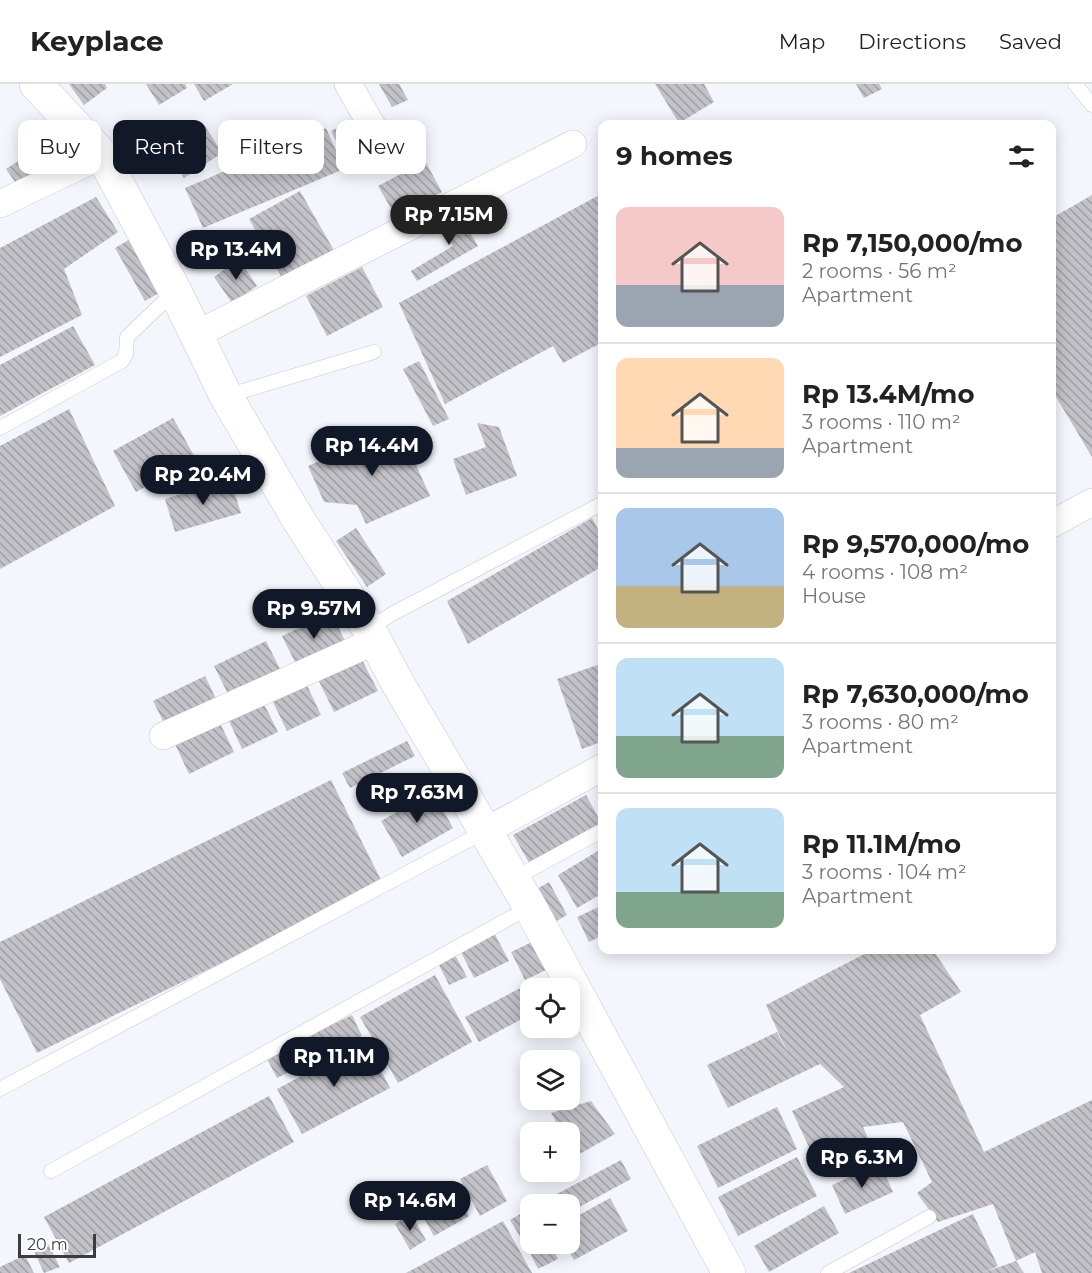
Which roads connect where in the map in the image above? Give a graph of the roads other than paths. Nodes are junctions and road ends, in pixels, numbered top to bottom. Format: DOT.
graph roads {
  1 [pos="36,84"];
  2 [pos="348,84"];
  3 [pos="1075,84"];
  4 [pos="1092,105"];
  5 [pos="369,120"];
  6 [pos="573,144"];
  7 [pos="102,155"];
  8 [pos="0,204"];
  9 [pos="175,291"];
  10 [pos="197,334"];
  11 [pos="374,352"];
  12 [pos="226,396"];
  13 [pos="0,428"];
  14 [pos="1092,502"];
  15 [pos="598,506"];
  16 [pos="1056,522"];
  17 [pos="372,635"];
  18 [pos="163,736"];
  19 [pos="598,770"];
  20 [pos="484,832"];
  21 [pos="598,833"];
  22 [pos="513,879"];
  23 [pos="530,907"];
  24 [pos="0,1089"];
  25 [pos="51,1171"];
  26 [pos="929,1217"];
  27 [pos="729,1273"];
  28 [pos="828,1273"];
  1 -- 7 [label="main road"];
  2 -- 5 [label="street"];
  3 -- 4 [label="lane"];
  6 -- 10 [label="street"];
  7 -- 8 [label="street"];
  7 -- 9 [label="main road"];
  9 -- 10 [label="main road"];
  9 -- 13 [label="lane"];
  10 -- 12 [label="main road"];
  11 -- 12 [label="lane"];
  12 -- 17 [label="main road"];
  14 -- 16 [label="street"];
  15 -- 17 [label="lane"];
  17 -- 18 [label="street"];
  17 -- 20 [label="main road"];
  19 -- 20 [label="street"];
  20 -- 22 [label="main road"];
  20 -- 24 [label="lane"];
  21 -- 22 [label="lane"];
  22 -- 23 [label="main road"];
  23 -- 25 [label="lane"];
  23 -- 27 [label="main road"];
  26 -- 28 [label="lane"];
}
